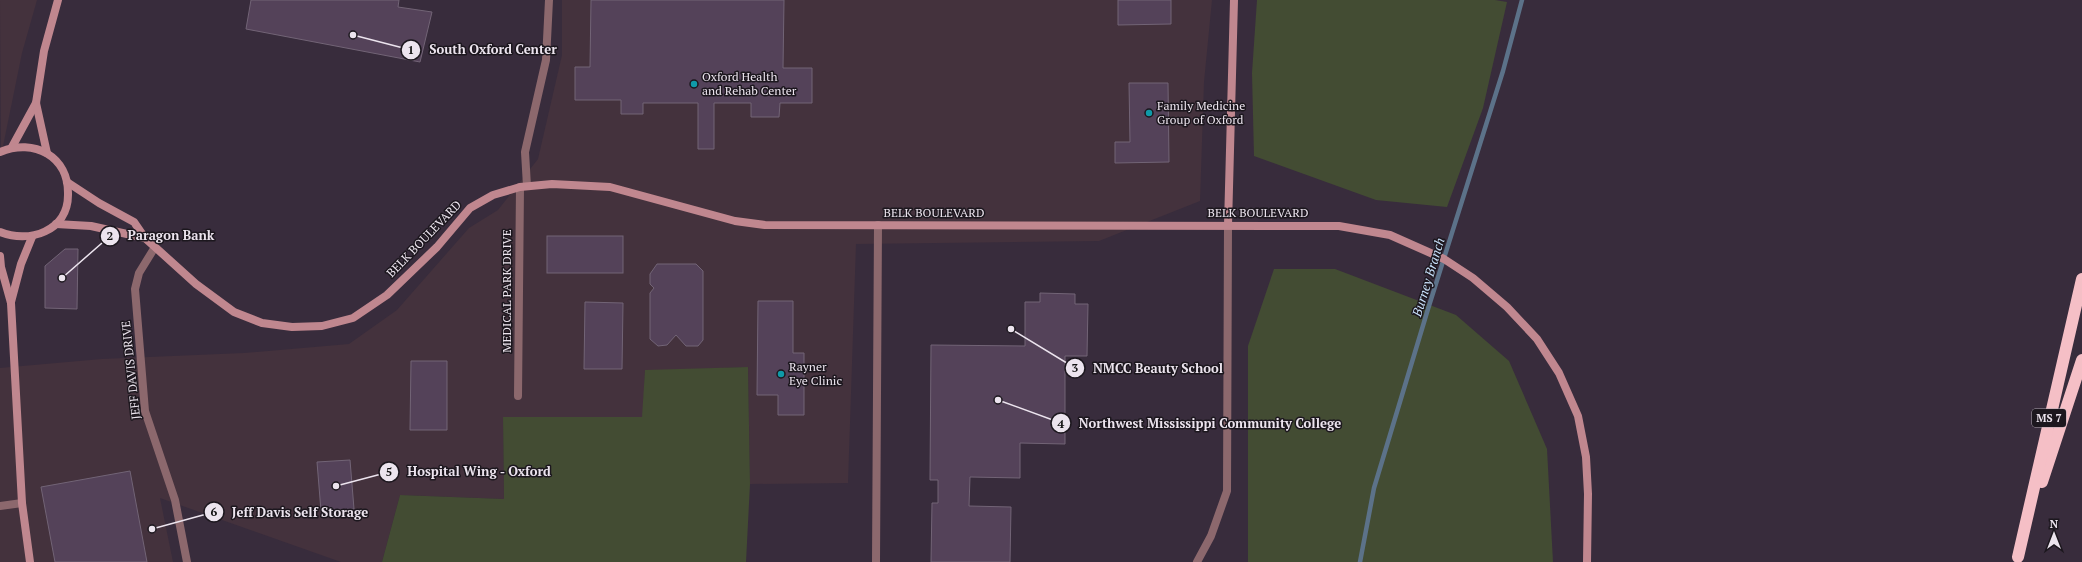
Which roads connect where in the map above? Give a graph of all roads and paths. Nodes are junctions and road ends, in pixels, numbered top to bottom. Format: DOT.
graph roads {
  1 [pos="58,0"];
  2 [pos="549,0"];
  3 [pos="1234,0"];
  4 [pos="36,102"];
  5 [pos="12,147"];
  6 [pos="0,152"];
  7 [pos="46,153"];
  8 [pos="67,182"];
  9 [pos="524,186"];
  10 [pos="56,224"];
  11 [pos="878,225"];
  12 [pos="1228,225"];
  13 [pos="0,232"];
  14 [pos="32,237"];
  15 [pos="144,238"];
  16 [pos="155,246"];
  17 [pos="0,256"];
  18 [pos="0,267"];
  19 [pos="2082,279"];
  20 [pos="11,303"];
  21 [pos="2082,360"];
  22 [pos="518,396"];
  23 [pos="22,503"];
  24 [pos="0,506"];
  25 [pos="2018,560"];
  26 [pos="30,562"];
  27 [pos="187,562"];
  28 [pos="876,562"];
  29 [pos="1197,562"];
  30 [pos="1587,562"];
  1 -- 4 [label="street"];
  2 -- 9 [label="street, MEDICAL PARK DRIVE"];
  3 -- 12 [label="street"];
  4 -- 5 [label="street"];
  4 -- 7 [label="street"];
  5 -- 6 [label="street"];
  5 -- 7 [label="street"];
  7 -- 8 [label="street"];
  8 -- 10 [label="street"];
  8 -- 15 [label="street, BELK BOULEVARD"];
  9 -- 11 [label="street, BELK BOULEVARD"];
  9 -- 16 [label="street, BELK BOULEVARD"];
  9 -- 22 [label="street, MEDICAL PARK DRIVE"];
  10 -- 14 [label="street"];
  10 -- 15 [label="street, BELK BOULEVARD"];
  11 -- 12 [label="street, BELK BOULEVARD"];
  11 -- 28 [label="street"];
  12 -- 29 [label="street"];
  12 -- 30 [label="street, BELK BOULEVARD"];
  13 -- 14 [label="street"];
  14 -- 20 [label="street"];
  15 -- 16 [label="street, BELK BOULEVARD"];
  16 -- 27 [label="street, JEFF DAVIS DRIVE"];
  17 -- 18 [label="street"];
  18 -- 20 [label="street"];
  19 -- 25 [label="highway, MS 7"];
  20 -- 23 [label="street"];
  21 -- 25 [label="highway, MS 7"];
  23 -- 24 [label="street"];
  23 -- 26 [label="street"];
}
